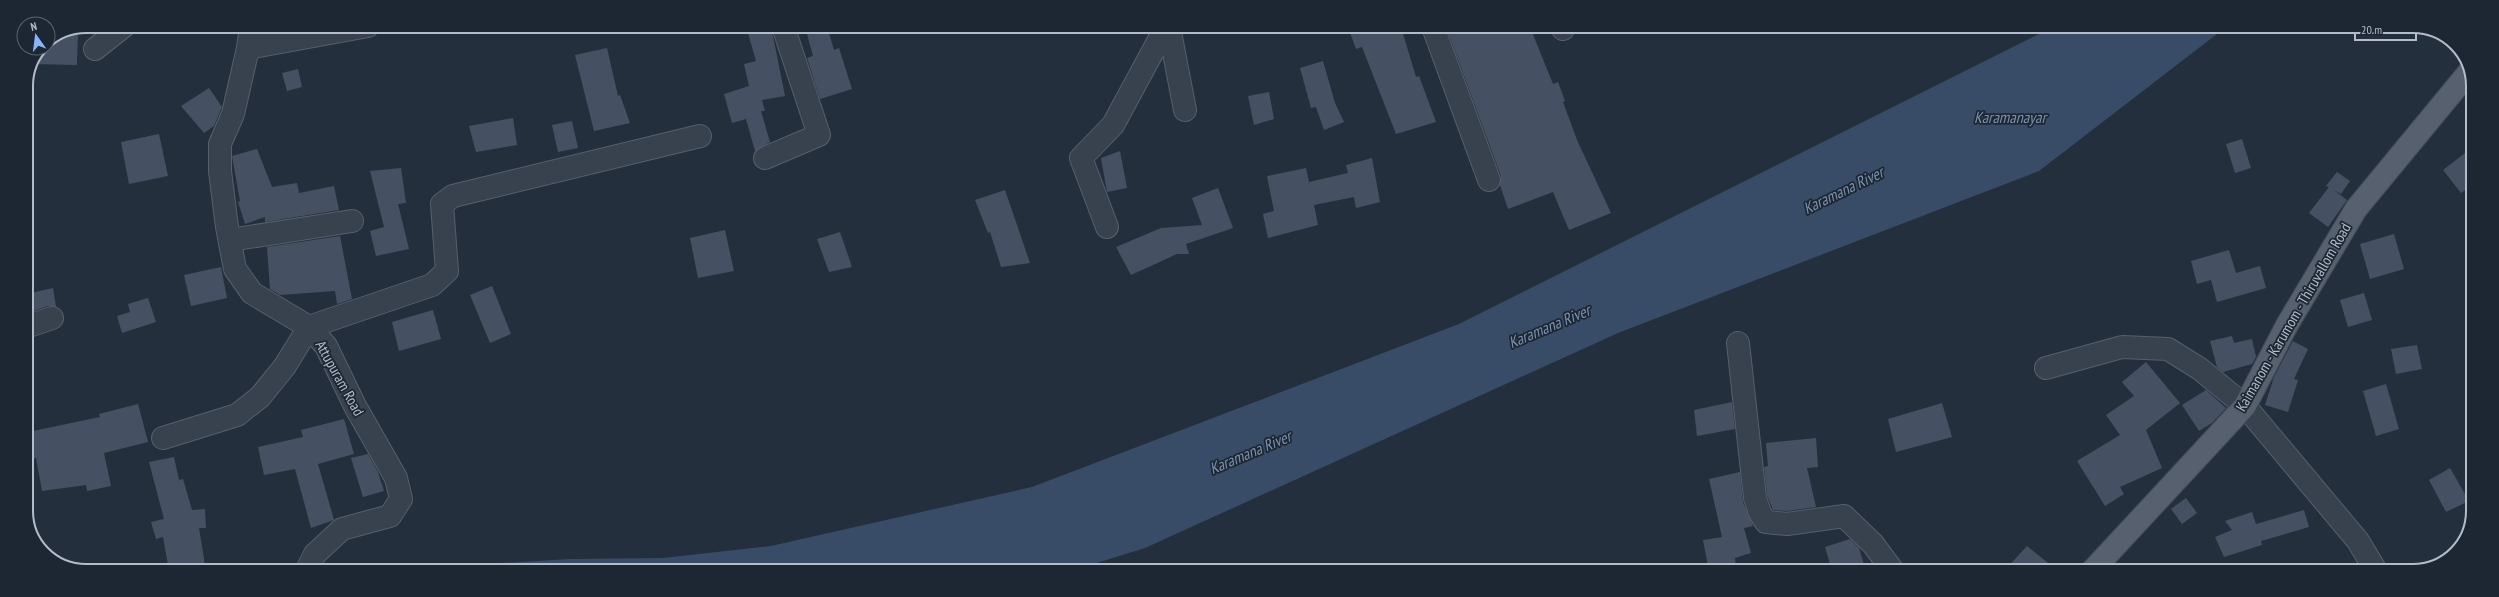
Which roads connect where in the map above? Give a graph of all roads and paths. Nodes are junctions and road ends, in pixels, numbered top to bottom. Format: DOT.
graph roads {
  1 [pos="115,33"];
  2 [pos="250,33"];
  3 [pos="330,33"];
  4 [pos="785,33"];
  5 [pos="1163,33"];
  6 [pos="1170,33"];
  7 [pos="1435,33"];
  8 [pos="248,48"];
  9 [pos="95,49"];
  10 [pos="2465,77"];
  11 [pos="1185,110"];
  12 [pos="700,136"];
  13 [pos="765,158"];
  14 [pos="1489,180"];
  15 [pos="352,221"];
  16 [pos="1106,227"];
  17 [pos="230,240"];
  18 [pos="52,318"];
  19 [pos="33,325"];
  20 [pos="309,327"];
  21 [pos="1738,343"];
  22 [pos="2046,368"];
  23 [pos="2245,406"];
  24 [pos="163,438"];
  25 [pos="310,564"];
  26 [pos="1888,564"];
  27 [pos="2098,564"];
  28 [pos="2372,564"];
  1 -- 9 [label="street"];
  2 -- 8 [label="street, Attupuram Road"];
  3 -- 8 [label="street"];
  4 -- 13 [label="street"];
  5 -- 16 [label="street"];
  6 -- 11 [label="street"];
  7 -- 14 [label="street"];
  8 -- 17 [label="street, Attupuram Road"];
  10 -- 23 [label="main road, Kaimanom - Karumom - Thiruvallom Road"];
  12 -- 20 [label="street"];
  15 -- 17 [label="street"];
  17 -- 20 [label="street, Attupuram Road"];
  18 -- 19 [label="street"];
  20 -- 24 [label="street"];
  20 -- 25 [label="street, Attupuram Road"];
  21 -- 26 [label="street"];
  22 -- 23 [label="street"];
  23 -- 27 [label="main road, Kaimanom - Karumom - Thiruvallom Road"];
  23 -- 28 [label="street"];
}
